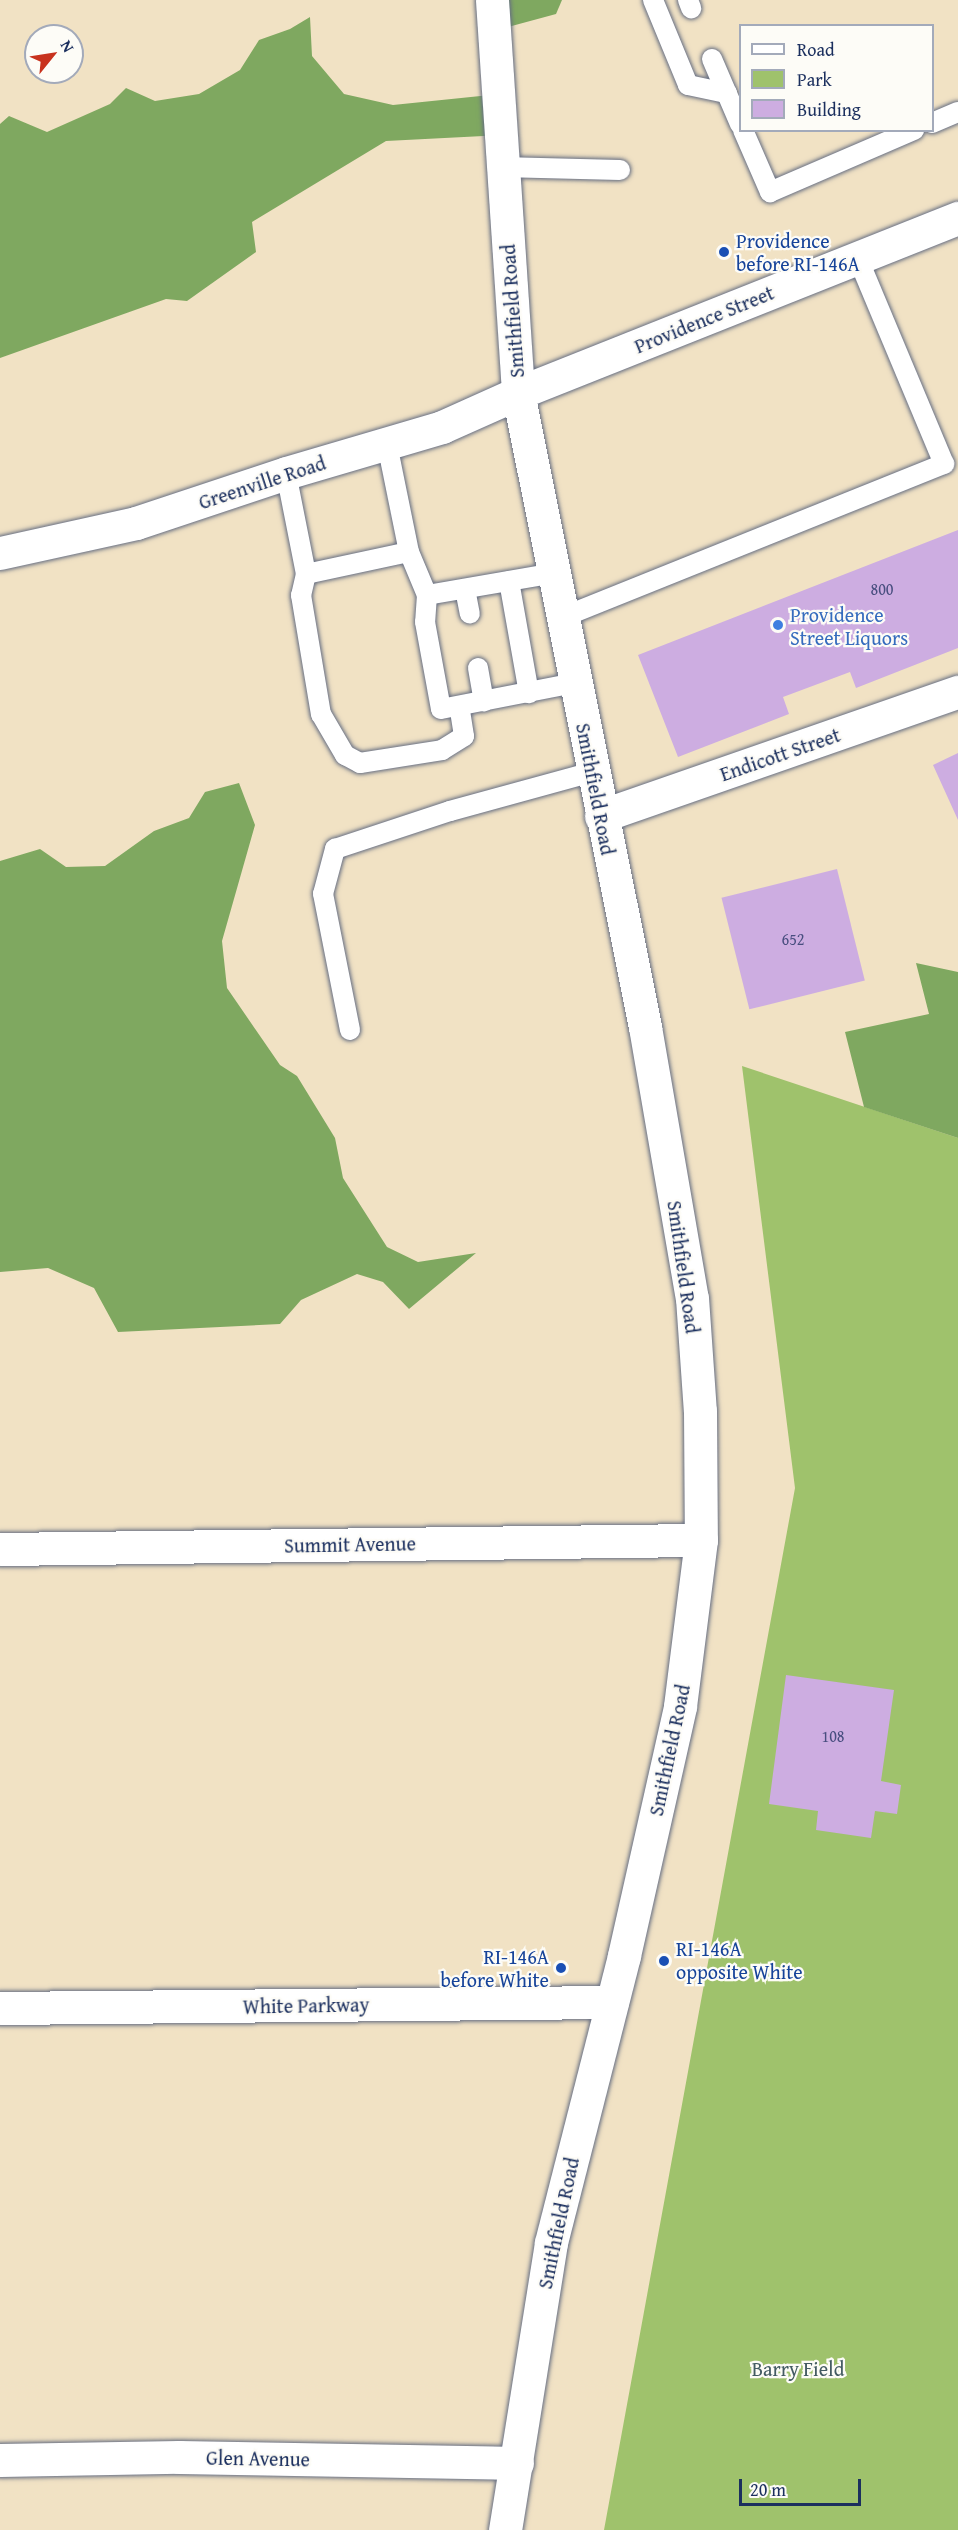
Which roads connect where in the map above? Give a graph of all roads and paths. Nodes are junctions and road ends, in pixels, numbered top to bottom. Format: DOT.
graph roads {
  1 [pos="492,0"];
  2 [pos="653,0"];
  3 [pos="712,59"];
  4 [pos="727,93"];
  5 [pos="958,112"];
  6 [pos="739,120"];
  7 [pos="934,123"];
  8 [pos="744,132"];
  9 [pos="909,132"];
  10 [pos="501,167"];
  11 [pos="620,170"];
  12 [pos="958,218"];
  13 [pos="858,258"];
  14 [pos="518,393"];
  15 [pos="387,444"];
  16 [pos="286,472"];
  17 [pos="409,552"];
  18 [pos="0,553"];
  19 [pos="554,573"];
  20 [pos="306,574"];
  21 [pos="509,581"];
  22 [pos="465,589"];
  23 [pos="427,595"];
  24 [pos="470,614"];
  25 [pos="563,617"];
  26 [pos="478,668"];
  27 [pos="575,683"];
  28 [pos="958,692"];
  29 [pos="528,693"];
  30 [pos="484,701"];
  31 [pos="459,706"];
  32 [pos="593,772"];
  33 [pos="601,816"];
  34 [pos="350,1030"];
  35 [pos="701,1540"];
  36 [pos="0,1549"];
  37 [pos="612,2002"];
  38 [pos="0,2008"];
  39 [pos="0,2460"];
  40 [pos="517,2463"];
  41 [pos="505,2530"];
  1 -- 10 [label="main road, Smithfield Road"];
  2 -- 4 [label="lane"];
  3 -- 4 [label="lane"];
  4 -- 6 [label="lane"];
  5 -- 7 [label="lane"];
  8 -- 9 [label="lane"];
  10 -- 11 [label="lane"];
  10 -- 14 [label="main road, Smithfield Road"];
  12 -- 13 [label="main road, Providence Street"];
  13 -- 14 [label="main road, Providence Street"];
  13 -- 25 [label="lane"];
  14 -- 15 [label="main road, Greenville Road"];
  14 -- 19 [label="main road, Smithfield Road"];
  15 -- 16 [label="main road, Greenville Road"];
  15 -- 17 [label="lane"];
  16 -- 18 [label="main road, Greenville Road"];
  16 -- 20 [label="lane"];
  17 -- 20 [label="lane"];
  17 -- 23 [label="lane"];
  19 -- 21 [label="lane"];
  19 -- 25 [label="main road, Smithfield Road"];
  20 -- 31 [label="lane"];
  21 -- 22 [label="lane"];
  21 -- 29 [label="lane"];
  22 -- 23 [label="lane"];
  22 -- 24 [label="lane"];
  23 -- 31 [label="lane"];
  25 -- 27 [label="main road, Smithfield Road"];
  26 -- 30 [label="lane"];
  27 -- 29 [label="lane"];
  27 -- 32 [label="main road, Smithfield Road"];
  28 -- 33 [label="main road, Endicott Street"];
  29 -- 30 [label="lane"];
  30 -- 31 [label="lane"];
  32 -- 33 [label="main road, Smithfield Road"];
  32 -- 34 [label="lane"];
  33 -- 35 [label="main road, Smithfield Road"];
  35 -- 36 [label="main road, Summit Avenue"];
  35 -- 37 [label="main road, Smithfield Road"];
  37 -- 38 [label="main road, White Parkway"];
  37 -- 40 [label="main road, Smithfield Road"];
  39 -- 40 [label="main road, Glen Avenue"];
  40 -- 41 [label="main road, Smithfield Road"];
}
